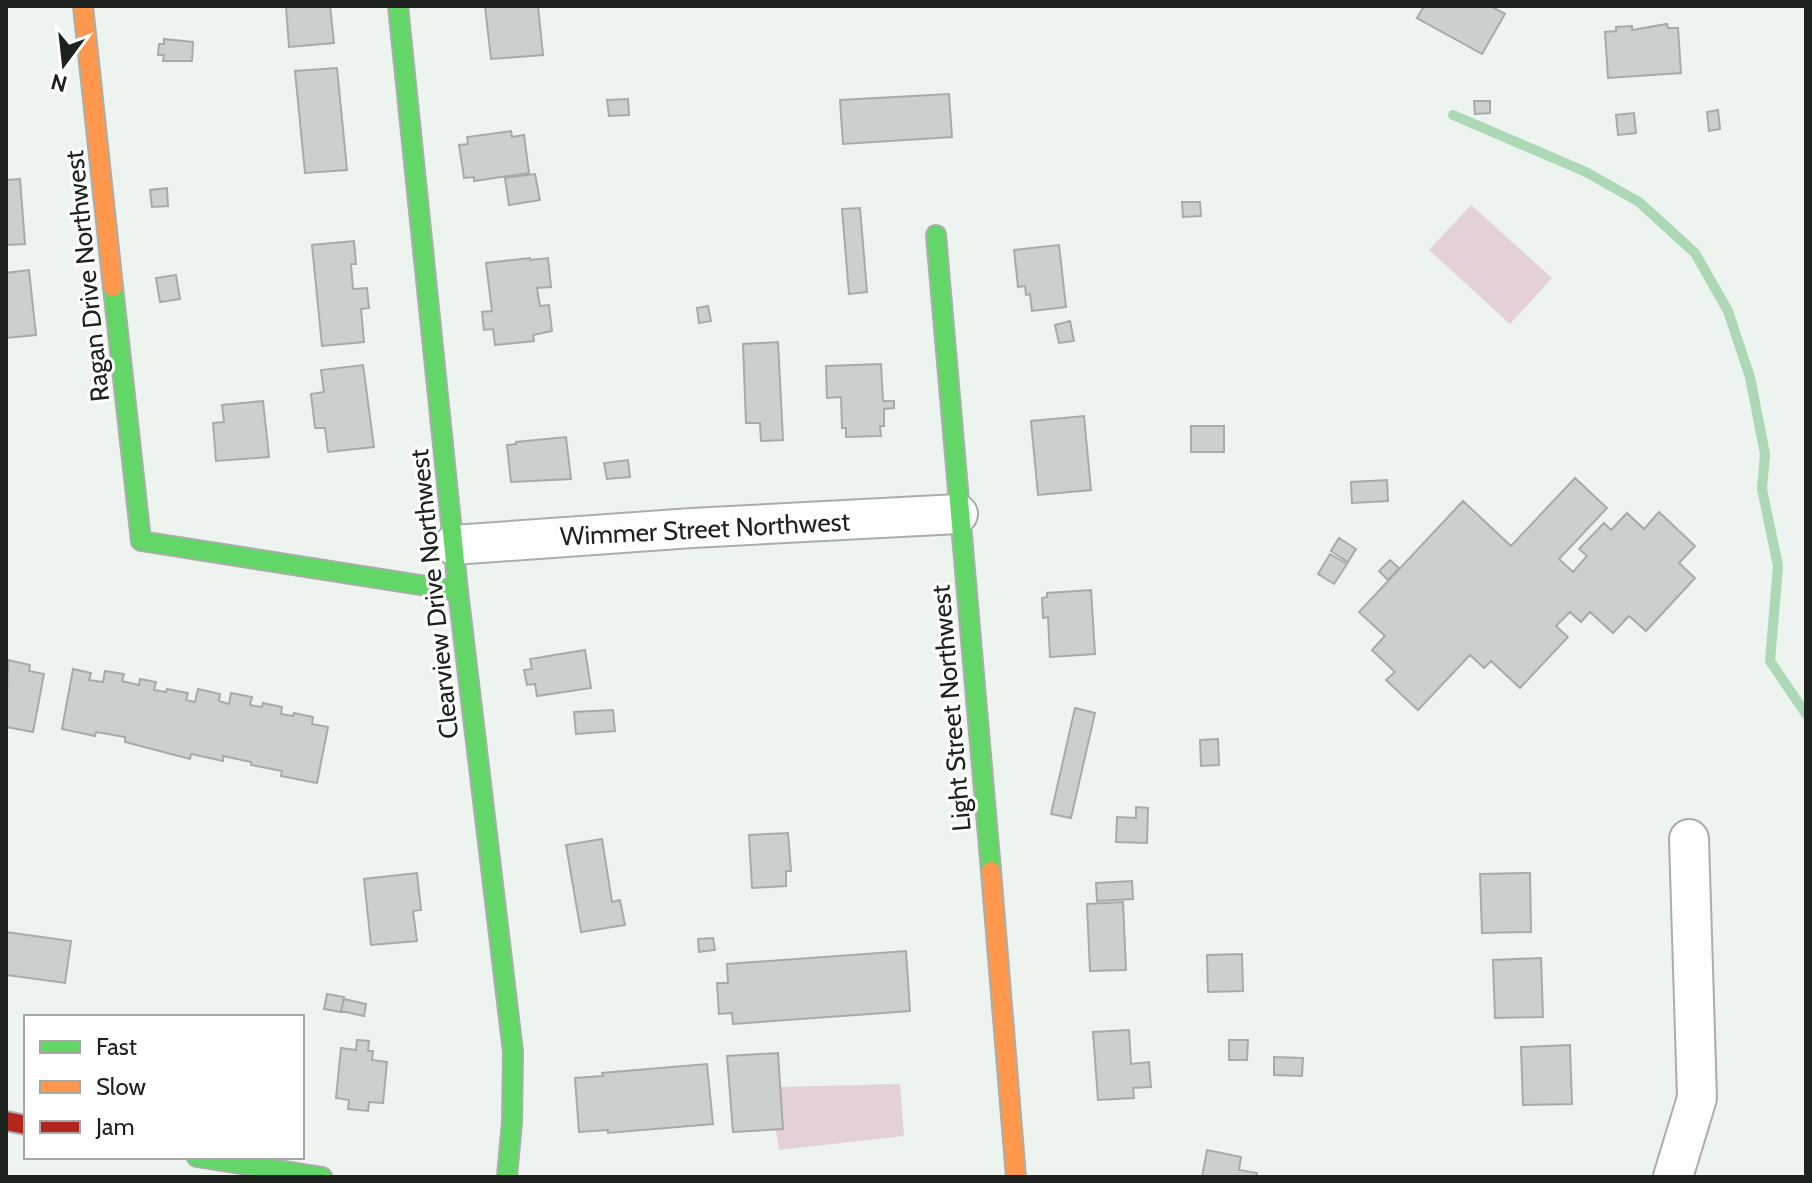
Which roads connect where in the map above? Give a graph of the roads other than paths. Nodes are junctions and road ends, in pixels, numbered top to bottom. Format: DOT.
graph roads {
  1 [pos="83,6"];
  2 [pos="398,6"];
  3 [pos="936,235"];
  4 [pos="958,514"];
  5 [pos="453,545"];
  6 [pos="458,591"];
  7 [pos="1689,839"];
  8 [pos="210,1159"];
  9 [pos="322,1177"];
  10 [pos="507,1177"];
  11 [pos="1016,1177"];
  12 [pos="1673,1177"];
  1 -- 6 [label="street, Ragan Drive Northwest"];
  2 -- 5 [label="street, Clearview Drive Northwest"];
  3 -- 4 [label="street, Light Street Northwest"];
  4 -- 5 [label="street, Wimmer Street Northwest"];
  4 -- 11 [label="street, Light Street Northwest"];
  5 -- 6 [label="street, Clearview Drive Northwest"];
  6 -- 10 [label="street, Clearview Drive Northwest"];
  7 -- 12 [label="street"];
  8 -- 9 [label="street"];
}
